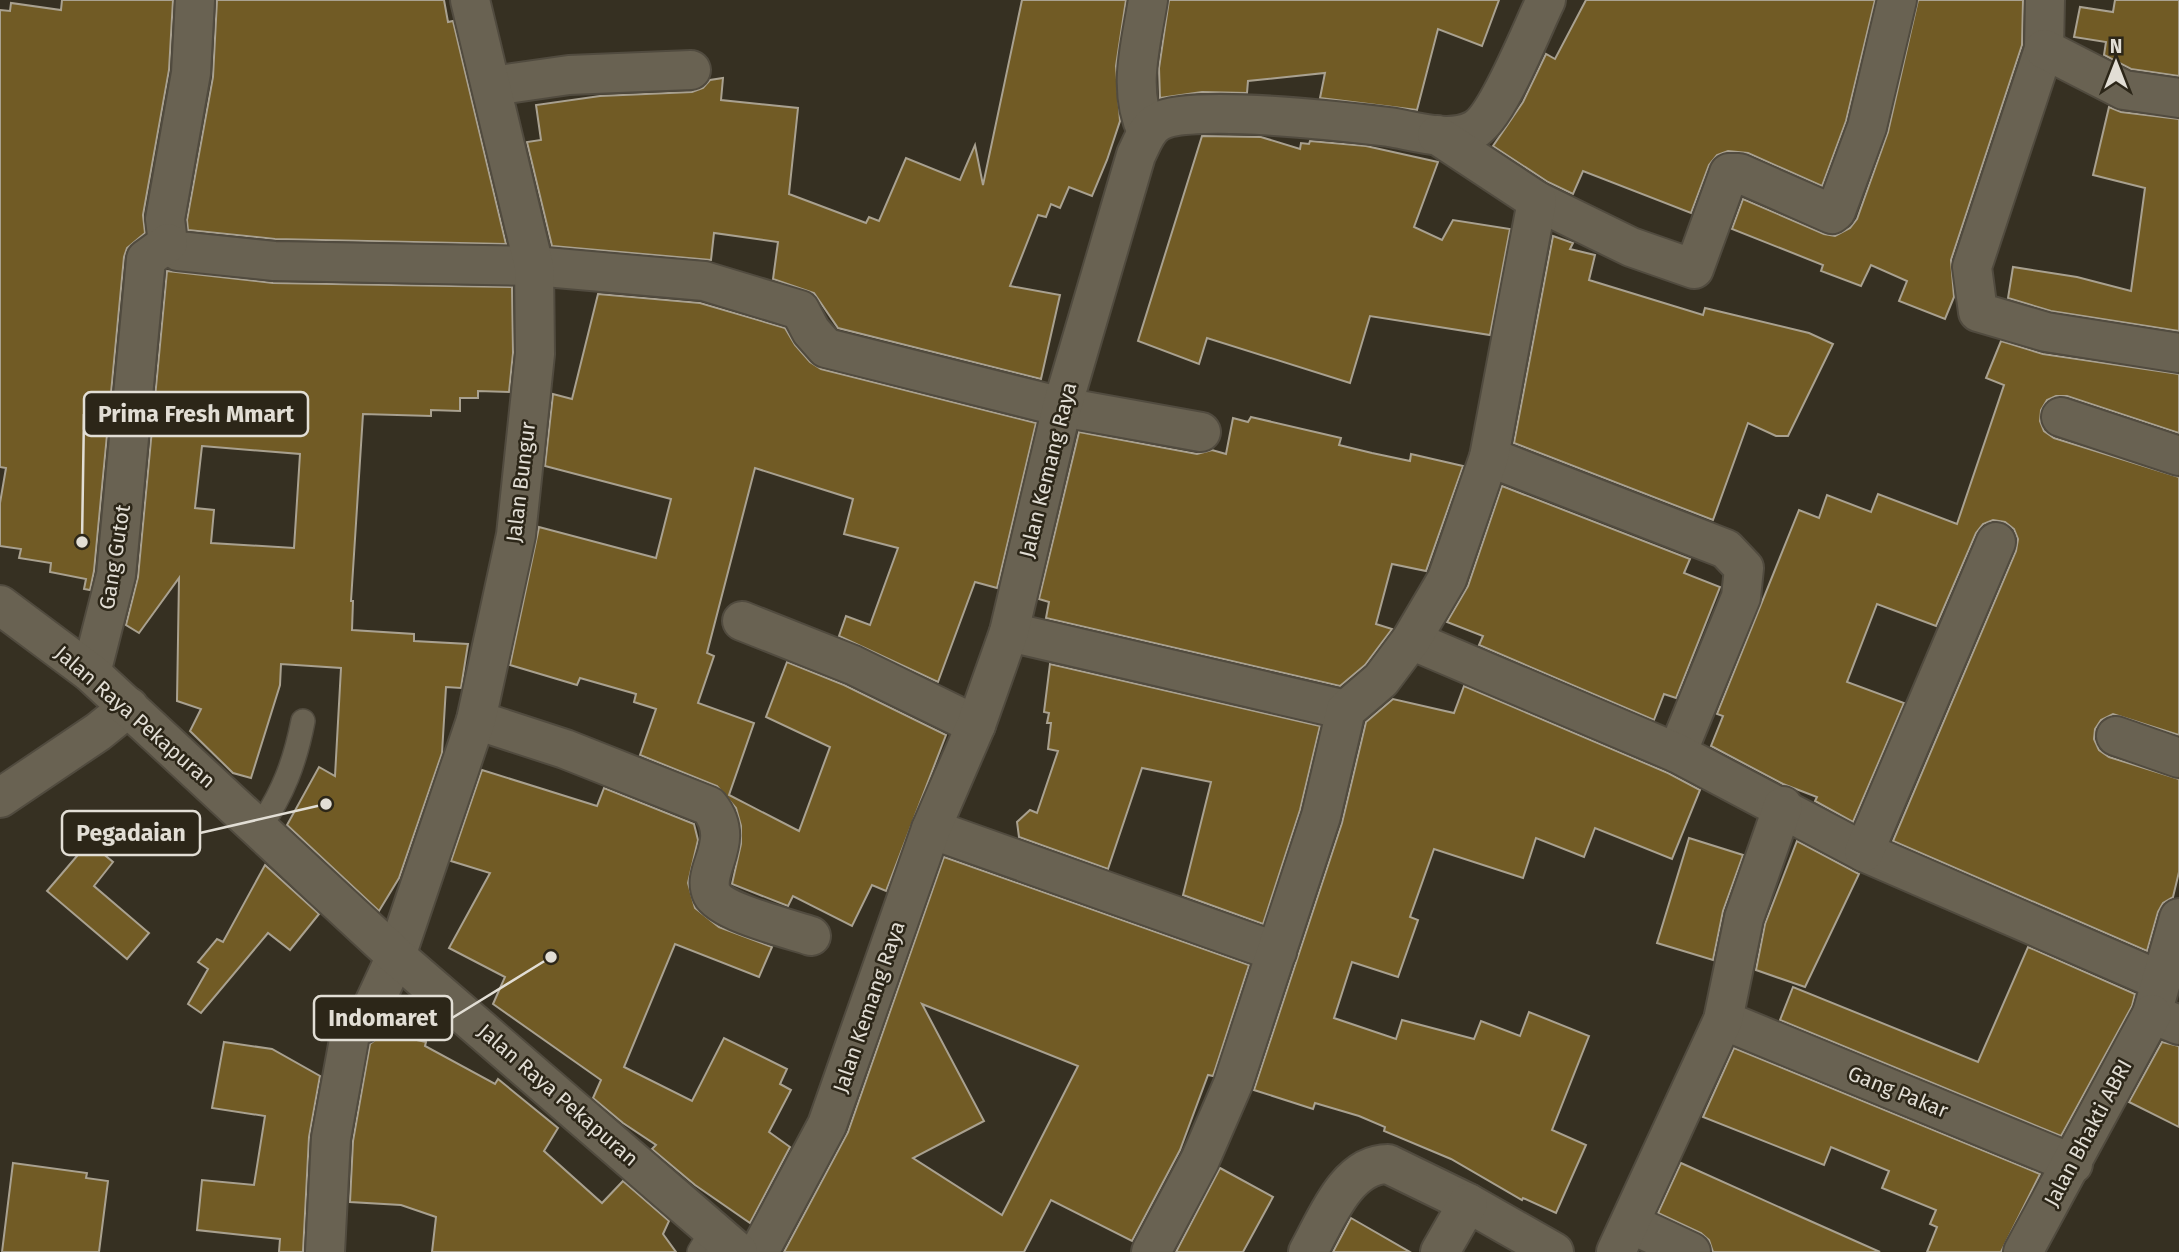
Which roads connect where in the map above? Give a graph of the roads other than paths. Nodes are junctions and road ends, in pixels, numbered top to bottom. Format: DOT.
graph roads {
  1 [pos="195,0"];
  2 [pos="470,0"];
  3 [pos="1148,0"];
  4 [pos="1546,0"];
  5 [pos="1897,0"];
  6 [pos="2045,0"];
  7 [pos="2044,49"];
  8 [pos="691,70"];
  9 [pos="492,86"];
  10 [pos="2179,98"];
  11 [pos="1147,132"];
  12 [pos="1437,135"];
  13 [pos="1537,201"];
  14 [pos="168,243"];
  15 [pos="534,266"];
  16 [pos="2179,353"];
  17 [pos="1062,407"];
  18 [pos="2061,417"];
  19 [pos="1200,432"];
  20 [pos="2179,456"];
  21 [pos="1489,457"];
  22 [pos="1996,542"];
  23 [pos="0,605"];
  24 [pos="742,621"];
  25 [pos="1009,632"];
  26 [pos="1411,640"];
  27 [pos="91,673"];
  28 [pos="129,707"];
  29 [pos="1346,710"];
  30 [pos="476,720"];
  31 [pos="303,721"];
  32 [pos="976,725"];
  33 [pos="2116,736"];
  34 [pos="1677,753"];
  35 [pos="2179,758"];
  36 [pos="0,798"];
  37 [pos="1783,806"];
  38 [pos="259,828"];
  39 [pos="931,829"];
  40 [pos="1864,852"];
  41 [pos="2179,918"];
  42 [pos="811,936"];
  43 [pos="1277,952"];
  44 [pos="396,956"];
  45 [pos="2164,1007"];
  46 [pos="1723,1020"];
  47 [pos="2073,1164"];
  48 [pos="1468,1203"];
  49 [pos="1623,1238"];
  50 [pos="717,1244"];
  51 [pos="325,1252"];
  52 [pos="759,1252"];
  53 [pos="1151,1252"];
  54 [pos="1308,1252"];
  55 [pos="1440,1252"];
  56 [pos="1554,1252"];
  57 [pos="1691,1252"];
  58 [pos="2023,1252"];
  1 -- 14 [label="street"];
  2 -- 9 [label="street, Jalan Bungur"];
  3 -- 11 [label="street"];
  4 -- 12 [label="street"];
  5 -- 13 [label="street"];
  6 -- 7 [label="street"];
  7 -- 10 [label="street"];
  7 -- 16 [label="street"];
  8 -- 9 [label="street"];
  9 -- 15 [label="street, Jalan Bungur"];
  11 -- 12 [label="street"];
  11 -- 17 [label="street, Jalan Kemang Raya"];
  12 -- 13 [label="street"];
  13 -- 21 [label="street"];
  14 -- 15 [label="street"];
  14 -- 27 [label="street, Gang Gutot"];
  15 -- 17 [label="street"];
  15 -- 30 [label="street, Jalan Bungur"];
  17 -- 19 [label="street"];
  17 -- 25 [label="street, Jalan Kemang Raya"];
  18 -- 20 [label="street"];
  21 -- 26 [label="street"];
  21 -- 34 [label="street"];
  22 -- 40 [label="street"];
  23 -- 27 [label="street, Jalan Raya Pekapuran"];
  24 -- 32 [label="street"];
  25 -- 29 [label="street"];
  25 -- 32 [label="street, Jalan Kemang Raya"];
  26 -- 29 [label="street"];
  26 -- 34 [label="street"];
  27 -- 28 [label="street, Jalan Raya Pekapuran"];
  28 -- 36 [label="street"];
  28 -- 38 [label="street, Jalan Raya Pekapuran"];
  29 -- 43 [label="street"];
  30 -- 42 [label="street"];
  30 -- 44 [label="street, Jalan Bungur"];
  31 -- 38 [label="lane"];
  32 -- 39 [label="street, Jalan Kemang Raya"];
  33 -- 35 [label="street"];
  34 -- 37 [label="street"];
  37 -- 40 [label="street"];
  37 -- 46 [label="street"];
  38 -- 44 [label="street, Jalan Raya Pekapuran"];
  39 -- 43 [label="street"];
  39 -- 52 [label="street, Jalan Kemang Raya"];
  40 -- 45 [label="street"];
  41 -- 45 [label="street, Jalan Bhakti ABRI"];
  43 -- 53 [label="street"];
  44 -- 50 [label="street, Jalan Raya Pekapuran"];
  44 -- 51 [label="street, Jalan Bungur"];
  45 -- 47 [label="street, Jalan Bhakti ABRI"];
  46 -- 47 [label="street, Gang Pakar"];
  46 -- 49 [label="street"];
  47 -- 58 [label="street, Jalan Bhakti ABRI"];
  48 -- 54 [label="street"];
  48 -- 55 [label="street"];
  48 -- 56 [label="street"];
  49 -- 57 [label="street"];
}
